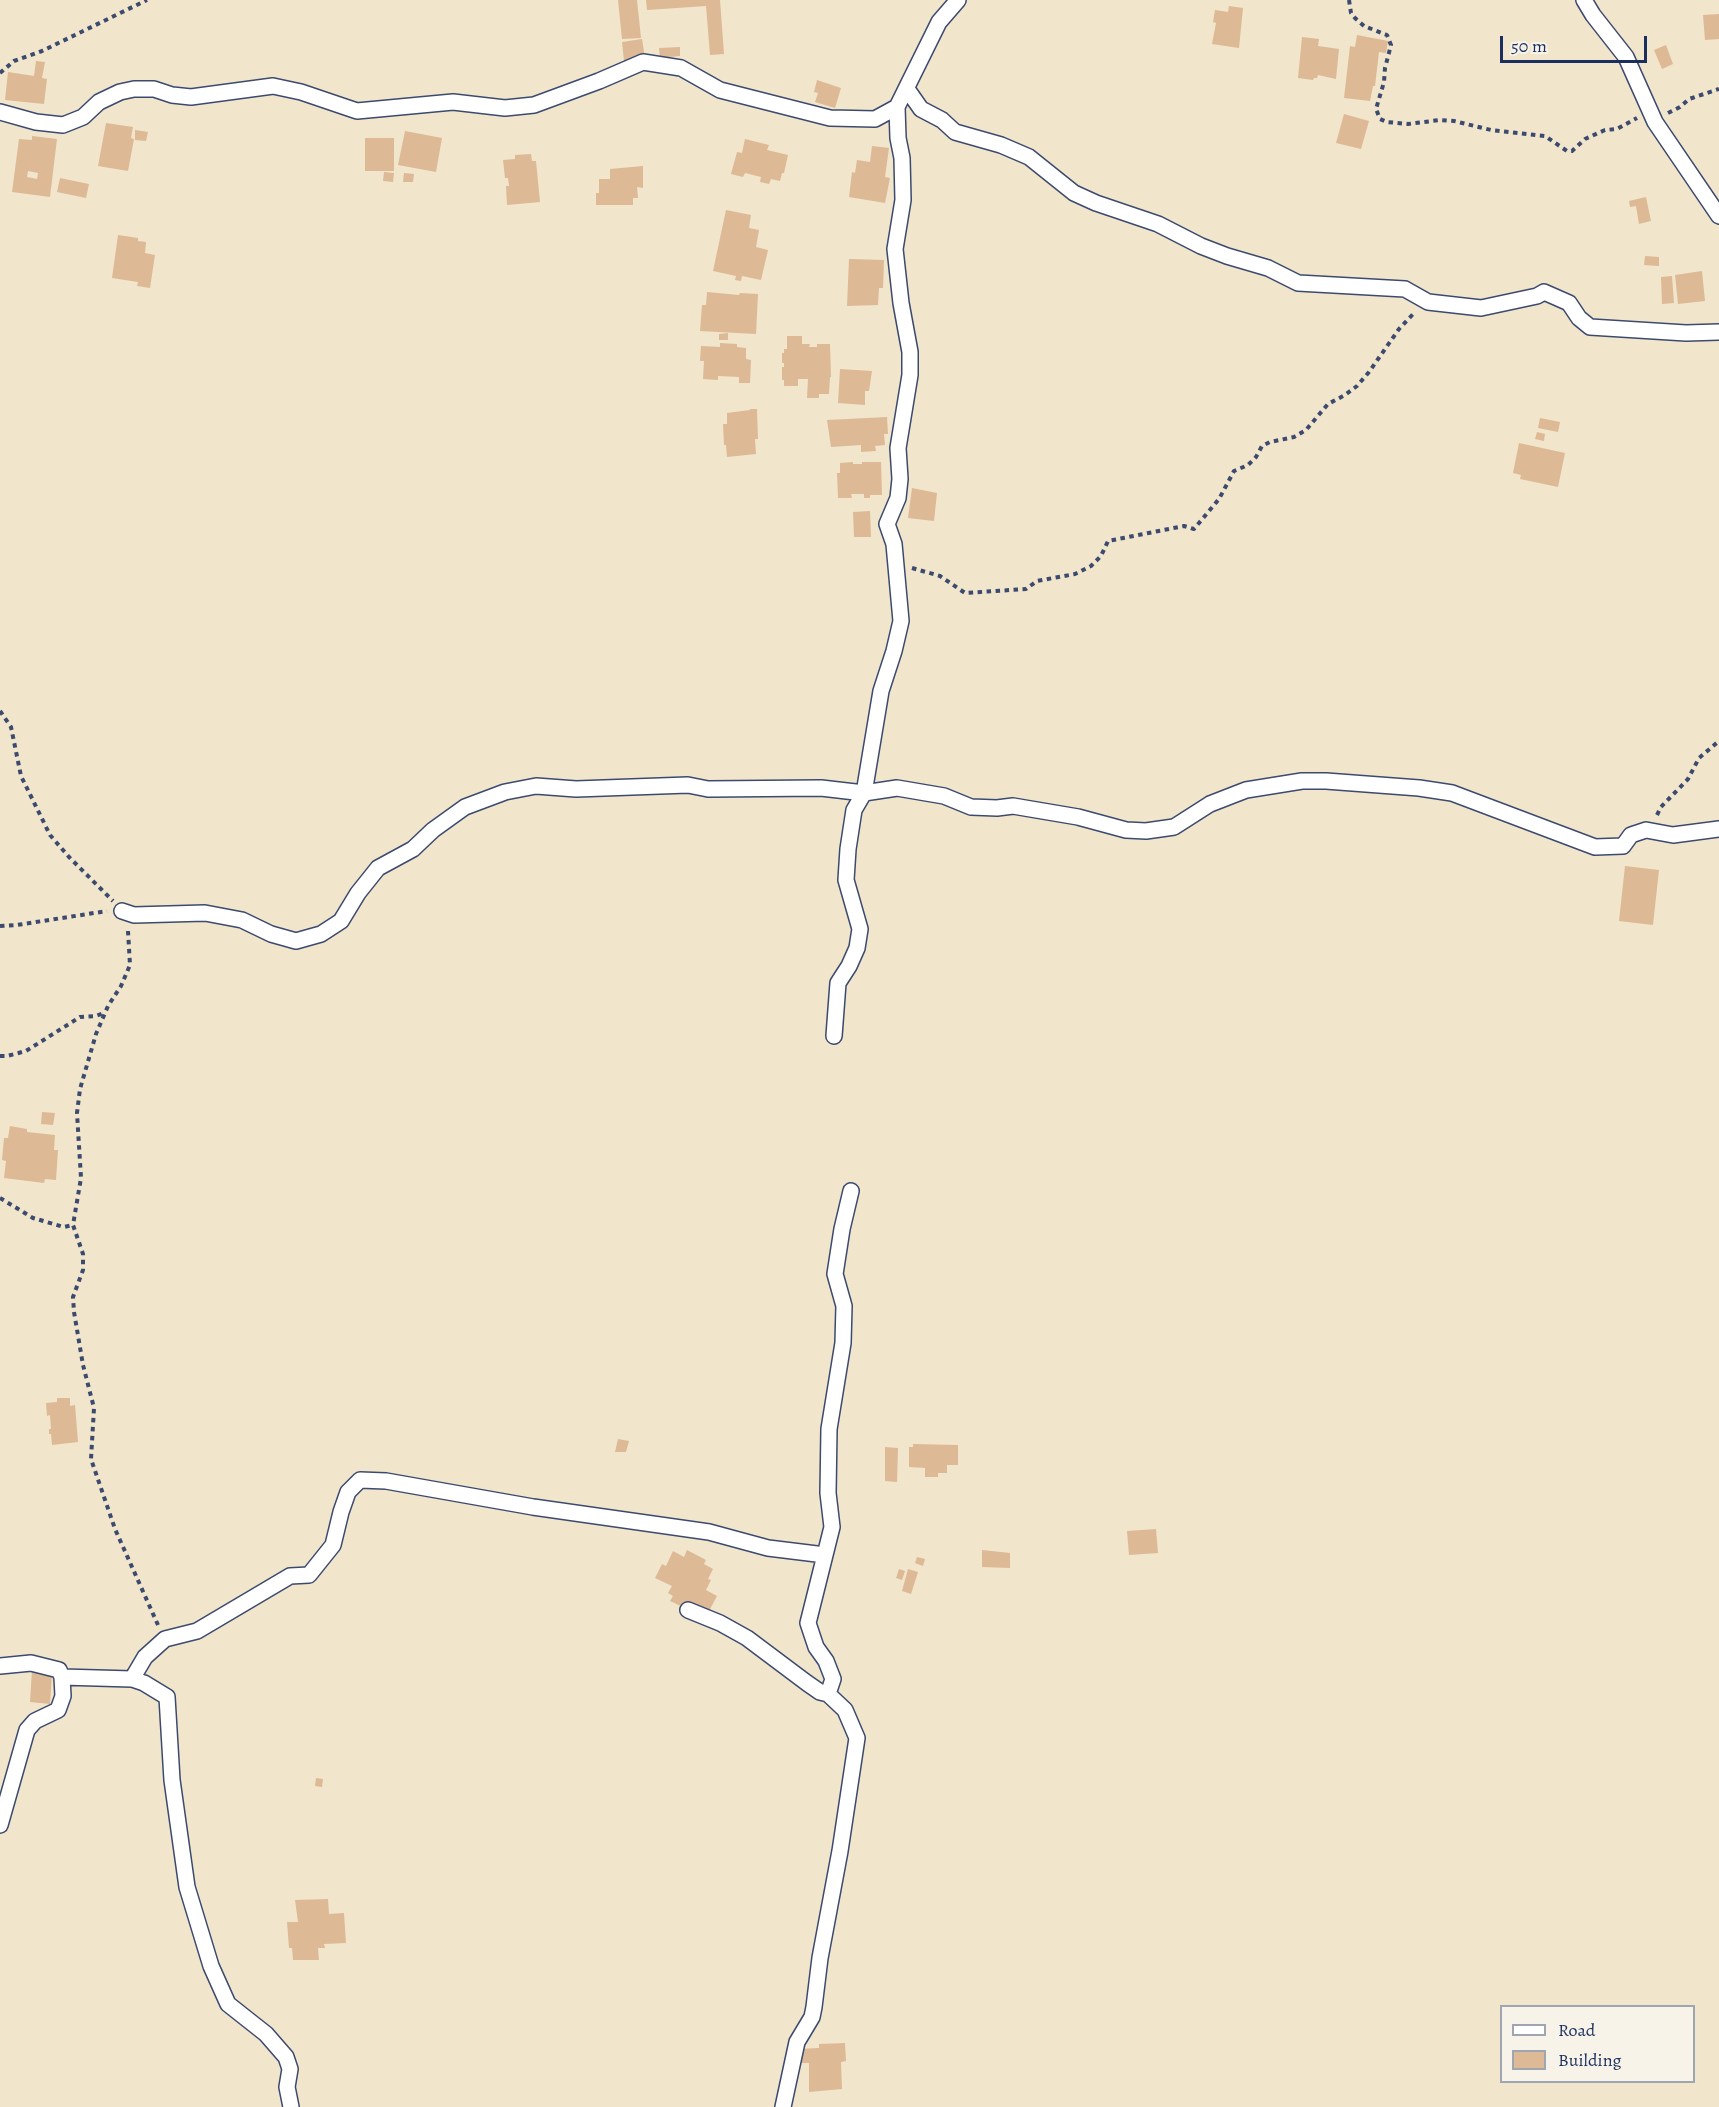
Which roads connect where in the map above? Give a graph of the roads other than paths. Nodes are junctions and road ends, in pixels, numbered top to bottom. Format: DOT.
graph roads {
  1 [pos="958,0"];
  2 [pos="1584,0"];
  3 [pos="907,89"];
  4 [pos="897,107"];
  5 [pos="0,112"];
  6 [pos="1719,216"];
  7 [pos="1719,332"];
  8 [pos="864,793"];
  9 [pos="1719,829"];
  10 [pos="121,909"];
  11 [pos="834,1036"];
  12 [pos="851,1191"];
  13 [pos="825,1555"];
  14 [pos="688,1610"];
  15 [pos="0,1666"];
  16 [pos="62,1677"];
  17 [pos="132,1679"];
  18 [pos="828,1694"];
  19 [pos="0,1825"];
  20 [pos="291,2107"];
  21 [pos="783,2107"];
  1 -- 3 [label="street"];
  2 -- 6 [label="street"];
  3 -- 4 [label="street"];
  3 -- 7 [label="street"];
  4 -- 5 [label="street"];
  4 -- 8 [label="street"];
  8 -- 9 [label="street"];
  8 -- 10 [label="street"];
  8 -- 11 [label="street"];
  12 -- 13 [label="street"];
  13 -- 17 [label="street"];
  13 -- 18 [label="street"];
  14 -- 18 [label="street"];
  15 -- 16 [label="street"];
  16 -- 17 [label="street"];
  16 -- 19 [label="street"];
  17 -- 20 [label="street"];
  18 -- 21 [label="street"];
}
